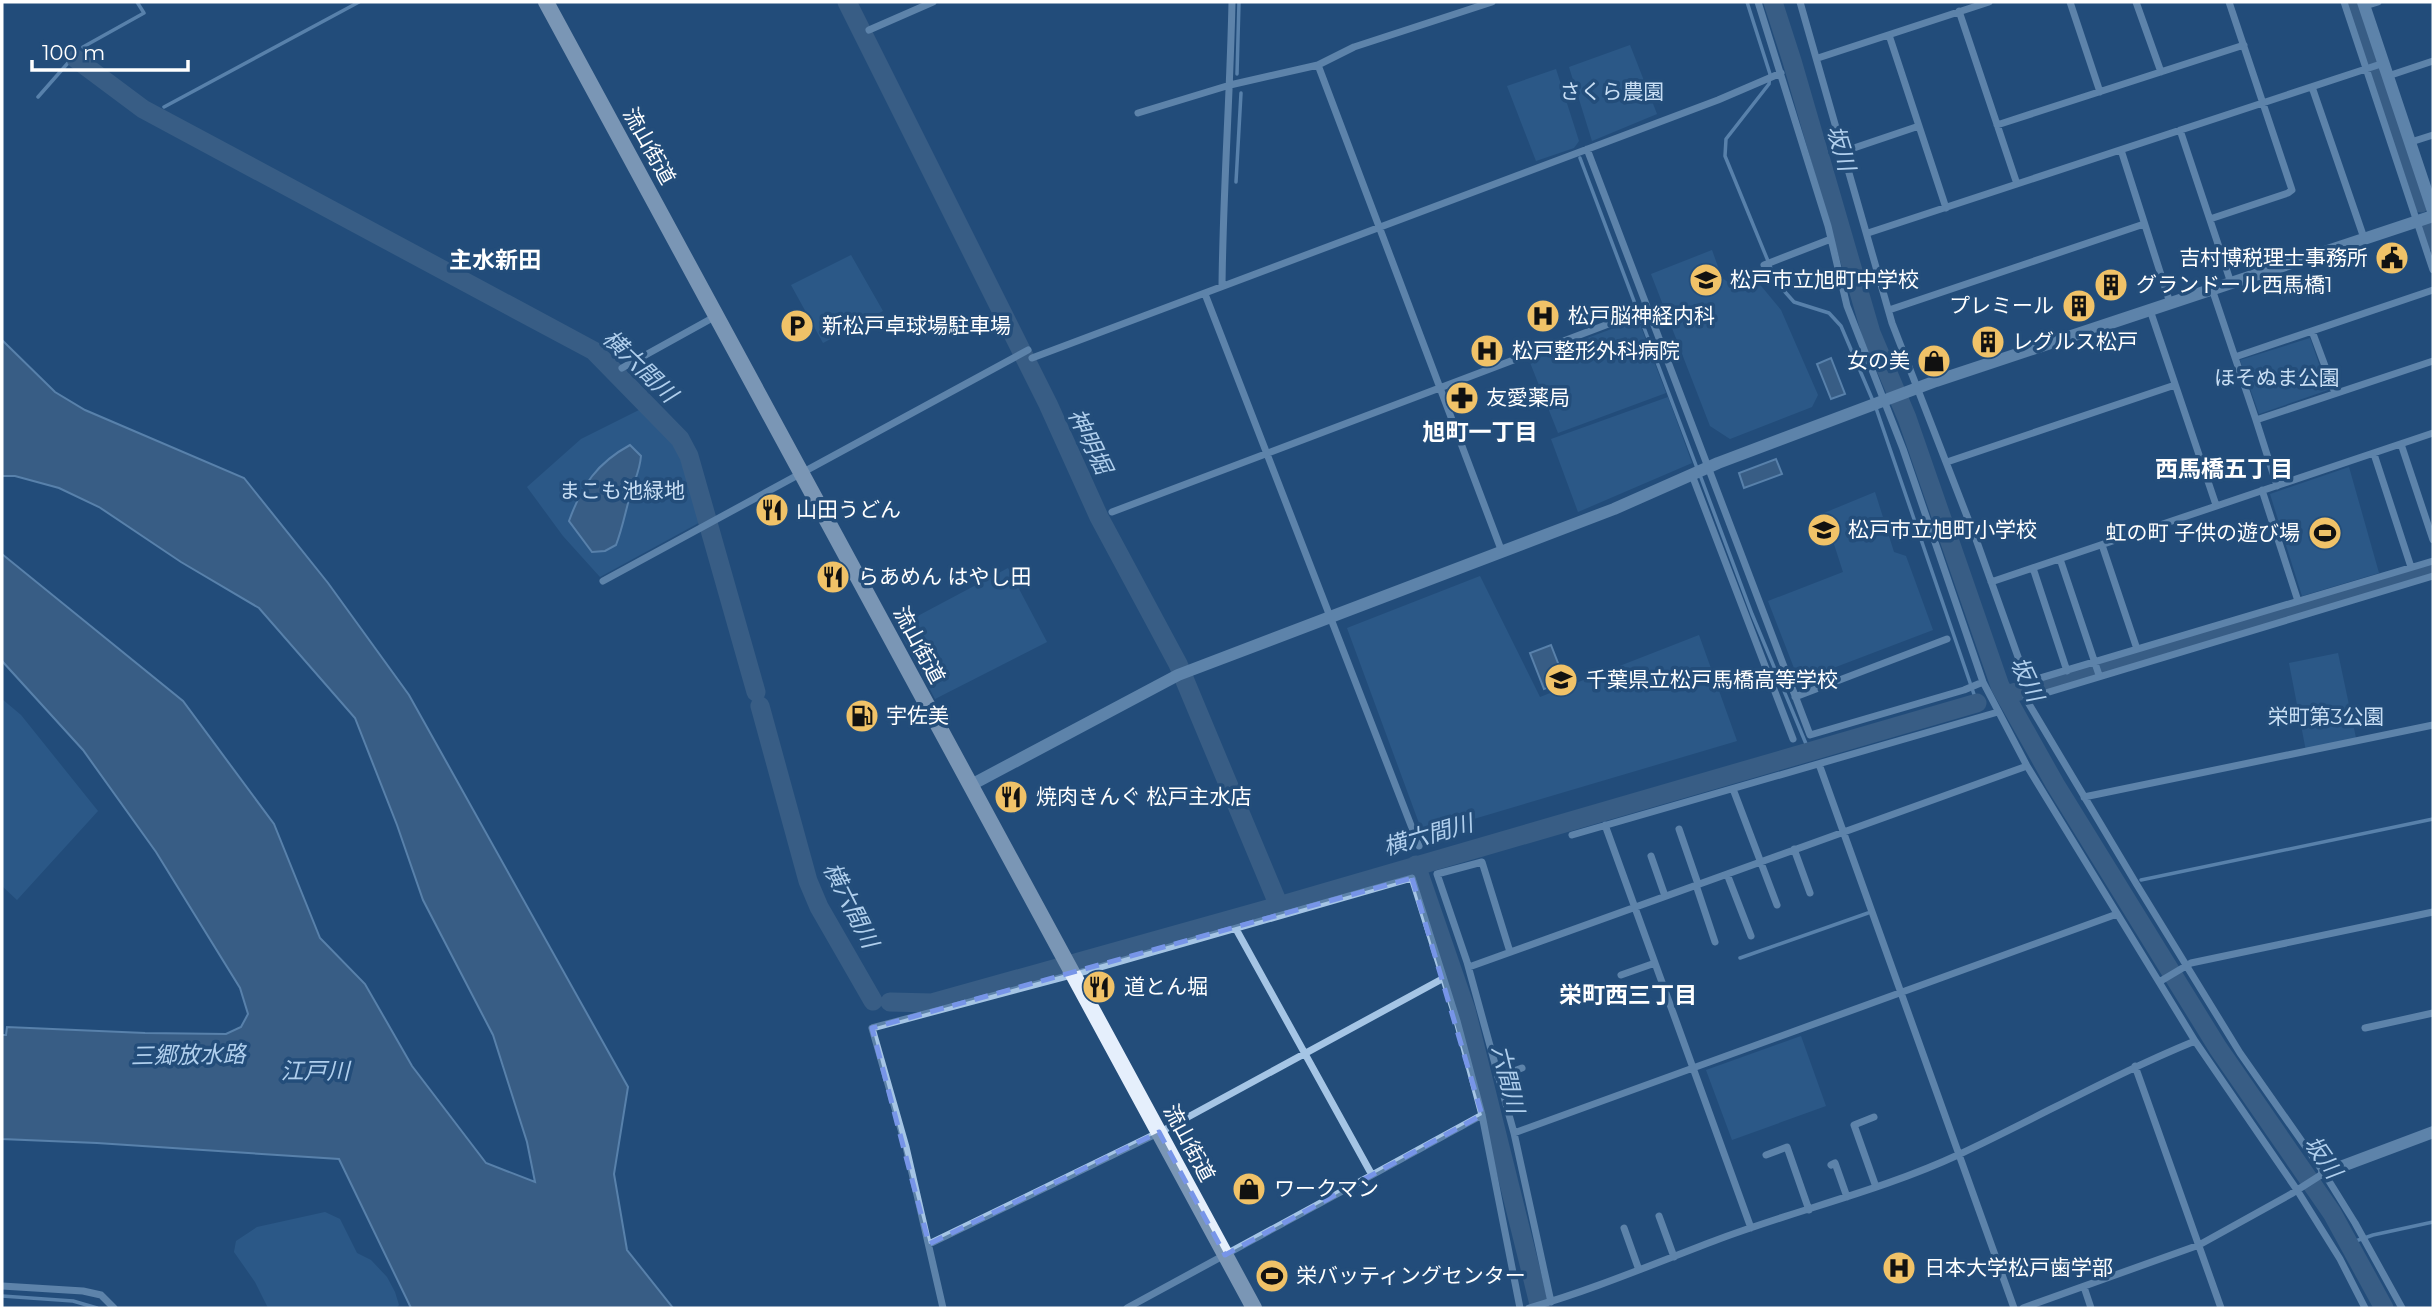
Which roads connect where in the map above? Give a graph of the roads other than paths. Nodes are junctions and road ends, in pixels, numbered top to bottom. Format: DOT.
graph roads {
  1 [pos="546,2"];
  2 [pos="933,2"];
  3 [pos="1232,2"];
  4 [pos="1492,2"];
  5 [pos="1758,2"];
  6 [pos="1800,2"];
  7 [pos="1989,2"];
  8 [pos="2070,2"];
  9 [pos="2136,2"];
  10 [pos="2229,2"];
  11 [pos="2344,2"];
  12 [pos="2378,2"];
  13 [pos="2364,4"];
  14 [pos="1959,12"];
  15 [pos="869,30"];
  16 [pos="1889,35"];
  17 [pos="2244,46"];
  18 [pos="1818,58"];
  19 [pos="2433,61"];
  20 [pos="1318,65"];
  21 [pos="2374,66"];
  22 [pos="2161,72"];
  23 [pos="1778,74"];
  24 [pos="2388,76"];
  25 [pos="1230,85"];
  26 [pos="2312,87"];
  27 [pos="2100,92"];
  28 [pos="2263,102"];
  29 [pos="1138,113"];
  30 [pos="1997,125"];
  31 [pos="1919,126"];
  32 [pos="2179,130"];
  33 [pos="2433,135"];
  34 [pos="2411,142"];
  35 [pos="1587,149"];
  36 [pos="2120,150"];
  37 [pos="1845,151"];
  38 [pos="2017,184"];
  39 [pos="1946,208"];
  40 [pos="2427,217"];
  41 [pos="2210,219"];
  42 [pos="2144,224"];
  43 [pos="1378,228"];
  44 [pos="1868,233"];
  45 [pos="2364,238"];
  46 [pos="1831,239"];
  47 [pos="1763,265"];
  48 [pos="2433,270"];
  49 [pos="2231,283"];
  50 [pos="1222,286"];
  51 [pos="2212,289"];
  52 [pos="2433,290"];
  53 [pos="1205,294"];
  54 [pos="2170,303"];
  55 [pos="1648,309"];
  56 [pos="1889,310"];
  57 [pos="2150,310"];
  58 [pos="717,315"];
  59 [pos="2312,331"];
  60 [pos="2235,357"];
  61 [pos="2433,360"];
  62 [pos="621,368"];
  63 [pos="2175,385"];
  64 [pos="1439,388"];
  65 [pos="1913,390"];
  66 [pos="2335,393"];
  67 [pos="1885,400"];
  68 [pos="2256,420"];
  69 [pos="2433,433"];
  70 [pos="2401,444"];
  71 [pos="1268,453"];
  72 [pos="2374,454"];
  73 [pos="1947,462"];
  74 [pos="1708,468"];
  75 [pos="802,472"];
  76 [pos="1692,475"];
  77 [pos="2277,486"];
  78 [pos="2262,491"];
  79 [pos="2216,505"];
  80 [pos="1112,512"];
  81 [pos="2433,540"];
  82 [pos="2102,545"];
  83 [pos="1503,552"];
  84 [pos="2060,559"];
  85 [pos="2433,561"];
  86 [pos="2411,567"];
  87 [pos="2033,568"];
  88 [pos="2433,576"];
  89 [pos="603,581"];
  90 [pos="1991,582"];
  91 [pos="2298,601"];
  92 [pos="1331,617"];
  93 [pos="1770,632"];
  94 [pos="1754,638"];
  95 [pos="1947,639"];
  96 [pos="2137,649"];
  97 [pos="2095,662"];
  98 [pos="2067,671"];
  99 [pos="2099,675"];
  100 [pos="1983,682"];
  101 [pos="2027,682"];
  102 [pos="2031,694"];
  103 [pos="1795,697"];
  104 [pos="1997,710"];
  105 [pos="2433,724"];
  106 [pos="1793,739"];
  107 [pos="1819,764"];
  108 [pos="2027,765"];
  109 [pos="971,785"];
  110 [pos="1733,789"];
  111 [pos="2084,797"];
  112 [pos="1605,825"];
  113 [pos="1678,829"];
  114 [pos="1843,831"];
  115 [pos="1572,835"];
  116 [pos="1419,846"];
  117 [pos="1794,849"];
  118 [pos="1651,856"];
  119 [pos="1760,862"];
  120 [pos="1727,874"];
  121 [pos="1697,885"];
  122 [pos="1810,893"];
  123 [pos="1665,896"];
  124 [pos="1777,905"];
  125 [pos="1635,907"];
  126 [pos="2433,912"];
  127 [pos="2118,914"];
  128 [pos="1236,929"];
  129 [pos="1751,936"];
  130 [pos="1715,942"];
  131 [pos="1510,952"];
  132 [pos="1655,963"];
  133 [pos="1469,967"];
  134 [pos="2184,967"];
  135 [pos="1072,973"];
  136 [pos="1620,975"];
  137 [pos="1442,979"];
  138 [pos="2160,981"];
  139 [pos="1902,993"];
  140 [pos="2433,1013"];
  141 [pos="2365,1028"];
  142 [pos="2194,1041"];
  143 [pos="1305,1054"];
  144 [pos="2135,1066"];
  145 [pos="1693,1067"];
  146 [pos="1522,1068"];
  147 [pos="1498,1077"];
  148 [pos="1482,1115"];
  149 [pos="1874,1117"];
  150 [pos="1159,1132"];
  151 [pos="2433,1132"];
  152 [pos="1514,1133"];
  153 [pos="1766,1155"];
  154 [pos="1959,1155"];
  155 [pos="1831,1165"];
  156 [pos="2322,1174"];
  157 [pos="1372,1175"];
  158 [pos="1876,1187"];
  159 [pos="2298,1189"];
  160 [pos="1847,1197"];
  161 [pos="1809,1210"];
  162 [pos="1659,1216"];
  163 [pos="1623,1228"];
  164 [pos="1751,1228"];
  165 [pos="929,1244"];
  166 [pos="2199,1245"];
  167 [pos="1225,1255"];
  168 [pos="1674,1257"];
  169 [pos="1639,1270"];
  170 [pos="2,1286"];
  171 [pos="2084,1287"];
  172 [pos="1551,1302"];
  173 [pos="111,1307"];
  174 [pos="943,1308"];
  175 [pos="1127,1308"];
  176 [pos="1254,1308"];
  177 [pos="1520,1308"];
  178 [pos="1529,1308"];
  179 [pos="2014,1308"];
  180 [pos="2024,1308"];
  181 [pos="2091,1308"];
  182 [pos="2221,1308"];
  183 [pos="2365,1308"];
  184 [pos="2402,1308"];
  1 -- 58 [label="main road, 流山街道"];
  2 -- 15 [label="street"];
  3 -- 25 [label="street"];
  4 -- 20 [label="street"];
  5 -- 23 [label="street"];
  6 -- 18 [label="street"];
  7 -- 14 [label="street"];
  8 -- 27 [label="street"];
  9 -- 22 [label="street"];
  10 -- 17 [label="street"];
  11 -- 21 [label="street"];
  12 -- 13 [label="street"];
  13 -- 21 [label="street"];
  14 -- 16 [label="street"];
  14 -- 30 [label="street"];
  16 -- 18 [label="street"];
  16 -- 31 [label="street"];
  17 -- 22 [label="street"];
  17 -- 28 [label="street"];
  18 -- 37 [label="street"];
  19 -- 24 [label="street"];
  20 -- 25 [label="street"];
  20 -- 43 [label="street"];
  21 -- 24 [label="street"];
  21 -- 26 [label="street"];
  21 -- 40 [label="street"];
  22 -- 27 [label="street"];
  23 -- 35 [label="street"];
  23 -- 46 [label="street"];
  24 -- 34 [label="street"];
  25 -- 29 [label="street"];
  25 -- 50 [label="street"];
  26 -- 28 [label="street"];
  26 -- 45 [label="street"];
  27 -- 30 [label="street"];
  28 -- 32 [label="street"];
  28 -- 41 [label="street"];
  30 -- 38 [label="street"];
  31 -- 37 [label="street"];
  31 -- 39 [label="street"];
  32 -- 36 [label="street"];
  32 -- 41 [label="street"];
  33 -- 34 [label="street"];
  34 -- 40 [label="street"];
  35 -- 43 [label="street"];
  35 -- 55 [label="street"];
  36 -- 38 [label="street"];
  36 -- 42 [label="street"];
  37 -- 44 [label="street"];
  38 -- 39 [label="street"];
  39 -- 44 [label="street"];
  40 -- 45 [label="street"];
  40 -- 48 [label="street"];
  41 -- 49 [label="street"];
  42 -- 54 [label="street"];
  42 -- 56 [label="street"];
  43 -- 50 [label="street"];
  43 -- 64 [label="street"];
  44 -- 56 [label="street"];
  45 -- 49 [label="street"];
  46 -- 47 [label="street"];
  46 -- 67 [label="street"];
  49 -- 51 [label="street"];
  50 -- 53 [label="street"];
  51 -- 54 [label="street"];
  51 -- 60 [label="street"];
  52 -- 59 [label="street"];
  53 -- 71 [label="street"];
  53 -- 75 [label="street"];
  54 -- 57 [label="street"];
  55 -- 64 [label="street"];
  55 -- 74 [label="street"];
  56 -- 65 [label="street"];
  57 -- 63 [label="street"];
  57 -- 65 [label="street"];
  58 -- 62 [label="street"];
  58 -- 75 [label="main road, 流山街道"];
  59 -- 60 [label="street"];
  59 -- 66 [label="street"];
  60 -- 68 [label="street"];
  61 -- 66 [label="street"];
  63 -- 73 [label="street"];
  63 -- 79 [label="street"];
  64 -- 71 [label="street"];
  64 -- 83 [label="street"];
  65 -- 67 [label="street"];
  65 -- 73 [label="street"];
  66 -- 68 [label="street"];
  67 -- 74 [label="street"];
  67 -- 100 [label="street"];
  68 -- 77 [label="street"];
  69 -- 70 [label="street"];
  70 -- 72 [label="street"];
  70 -- 81 [label="street"];
  71 -- 80 [label="street"];
  71 -- 92 [label="street"];
  72 -- 77 [label="street"];
  72 -- 86 [label="street"];
  73 -- 90 [label="street"];
  74 -- 76 [label="street"];
  74 -- 93 [label="street"];
  75 -- 89 [label="street"];
  75 -- 109 [label="main road, 流山街道"];
  76 -- 83 [label="street"];
  76 -- 94 [label="street"];
  77 -- 78 [label="street"];
  78 -- 79 [label="street"];
  78 -- 91 [label="street"];
  79 -- 82 [label="street"];
  82 -- 84 [label="street"];
  82 -- 96 [label="street"];
  83 -- 92 [label="street"];
  84 -- 87 [label="street"];
  84 -- 97 [label="street"];
  85 -- 86 [label="street"];
  86 -- 91 [label="street"];
  87 -- 90 [label="street"];
  87 -- 98 [label="street"];
  88 -- 99 [label="street"];
  90 -- 101 [label="street"];
  91 -- 96 [label="street"];
  92 -- 109 [label="street"];
  92 -- 116 [label="street"];
  93 -- 94 [label="street"];
  93 -- 103 [label="street"];
  94 -- 106 [label="street"];
  95 -- 103 [label="street"];
  96 -- 97 [label="street"];
  97 -- 98 [label="street"];
  97 -- 99 [label="street"];
  98 -- 101 [label="street"];
  99 -- 102 [label="street"];
  100 -- 103 [label="street"];
  100 -- 104 [label="street"];
  101 -- 102 [label="street"];
  102 -- 111 [label="street"];
  104 -- 107 [label="street"];
  104 -- 108 [label="street"];
  105 -- 111 [label="street"];
  107 -- 110 [label="street"];
  107 -- 114 [label="street"];
  108 -- 114 [label="street"];
  108 -- 127 [label="street"];
  109 -- 135 [label="main road, 流山街道"];
  110 -- 112 [label="street"];
  110 -- 119 [label="street"];
  111 -- 134 [label="street"];
  112 -- 115 [label="street"];
  112 -- 125 [label="street"];
  113 -- 121 [label="street"];
  114 -- 117 [label="street"];
  114 -- 139 [label="street"];
  117 -- 119 [label="street"];
  117 -- 122 [label="street"];
  118 -- 123 [label="street"];
  119 -- 120 [label="street"];
  119 -- 124 [label="street"];
  120 -- 121 [label="street"];
  120 -- 129 [label="street"];
  121 -- 123 [label="street"];
  121 -- 130 [label="street"];
  123 -- 125 [label="street"];
  125 -- 131 [label="street"];
  125 -- 132 [label="street"];
  126 -- 134 [label="street"];
  127 -- 138 [label="street"];
  127 -- 139 [label="street"];
  128 -- 135 [label="street"];
  128 -- 137 [label="street"];
  128 -- 143 [label="street"];
  131 -- 133 [label="street"];
  131 -- 133 [label="street"];
  132 -- 136 [label="street"];
  132 -- 145 [label="street"];
  133 -- 147 [label="street"];
  134 -- 138 [label="street"];
  134 -- 156 [label="street"];
  135 -- 150 [label="main road, 流山街道"];
  135 -- 165 [label="street"];
  137 -- 143 [label="street"];
  137 -- 148 [label="street"];
  138 -- 142 [label="street"];
  139 -- 145 [label="street"];
  139 -- 154 [label="street"];
  140 -- 141 [label="street"];
  142 -- 144 [label="street"];
  142 -- 159 [label="street"];
  143 -- 150 [label="street"];
  143 -- 157 [label="street"];
  144 -- 154 [label="street"];
  144 -- 166 [label="street"];
  145 -- 152 [label="street"];
  145 -- 164 [label="street"];
  146 -- 147 [label="street"];
  147 -- 152 [label="street"];
  148 -- 157 [label="street"];
  148 -- 177 [label="street"];
  149 -- 158 [label="street"];
  150 -- 165 [label="street"];
  150 -- 167 [label="main road, 流山街道"];
  151 -- 156 [label="street"];
  152 -- 172 [label="street"];
  153 -- 161 [label="street"];
  154 -- 158 [label="street"];
  154 -- 179 [label="street"];
  155 -- 160 [label="street"];
  156 -- 159 [label="street"];
  156 -- 184 [label="street"];
  157 -- 167 [label="street"];
  158 -- 160 [label="street"];
  159 -- 166 [label="street"];
  159 -- 183 [label="street"];
  160 -- 161 [label="street"];
  161 -- 164 [label="street"];
  162 -- 168 [label="street"];
  163 -- 169 [label="street"];
  164 -- 168 [label="street"];
  165 -- 174 [label="street"];
  166 -- 171 [label="street"];
  166 -- 182 [label="street"];
  167 -- 175 [label="street"];
  167 -- 176 [label="main road, 流山街道"];
  168 -- 169 [label="street"];
  169 -- 172 [label="street"];
  170 -- 173 [label="street"];
  171 -- 180 [label="street"];
  171 -- 181 [label="street"];
  172 -- 178 [label="street"];
}
